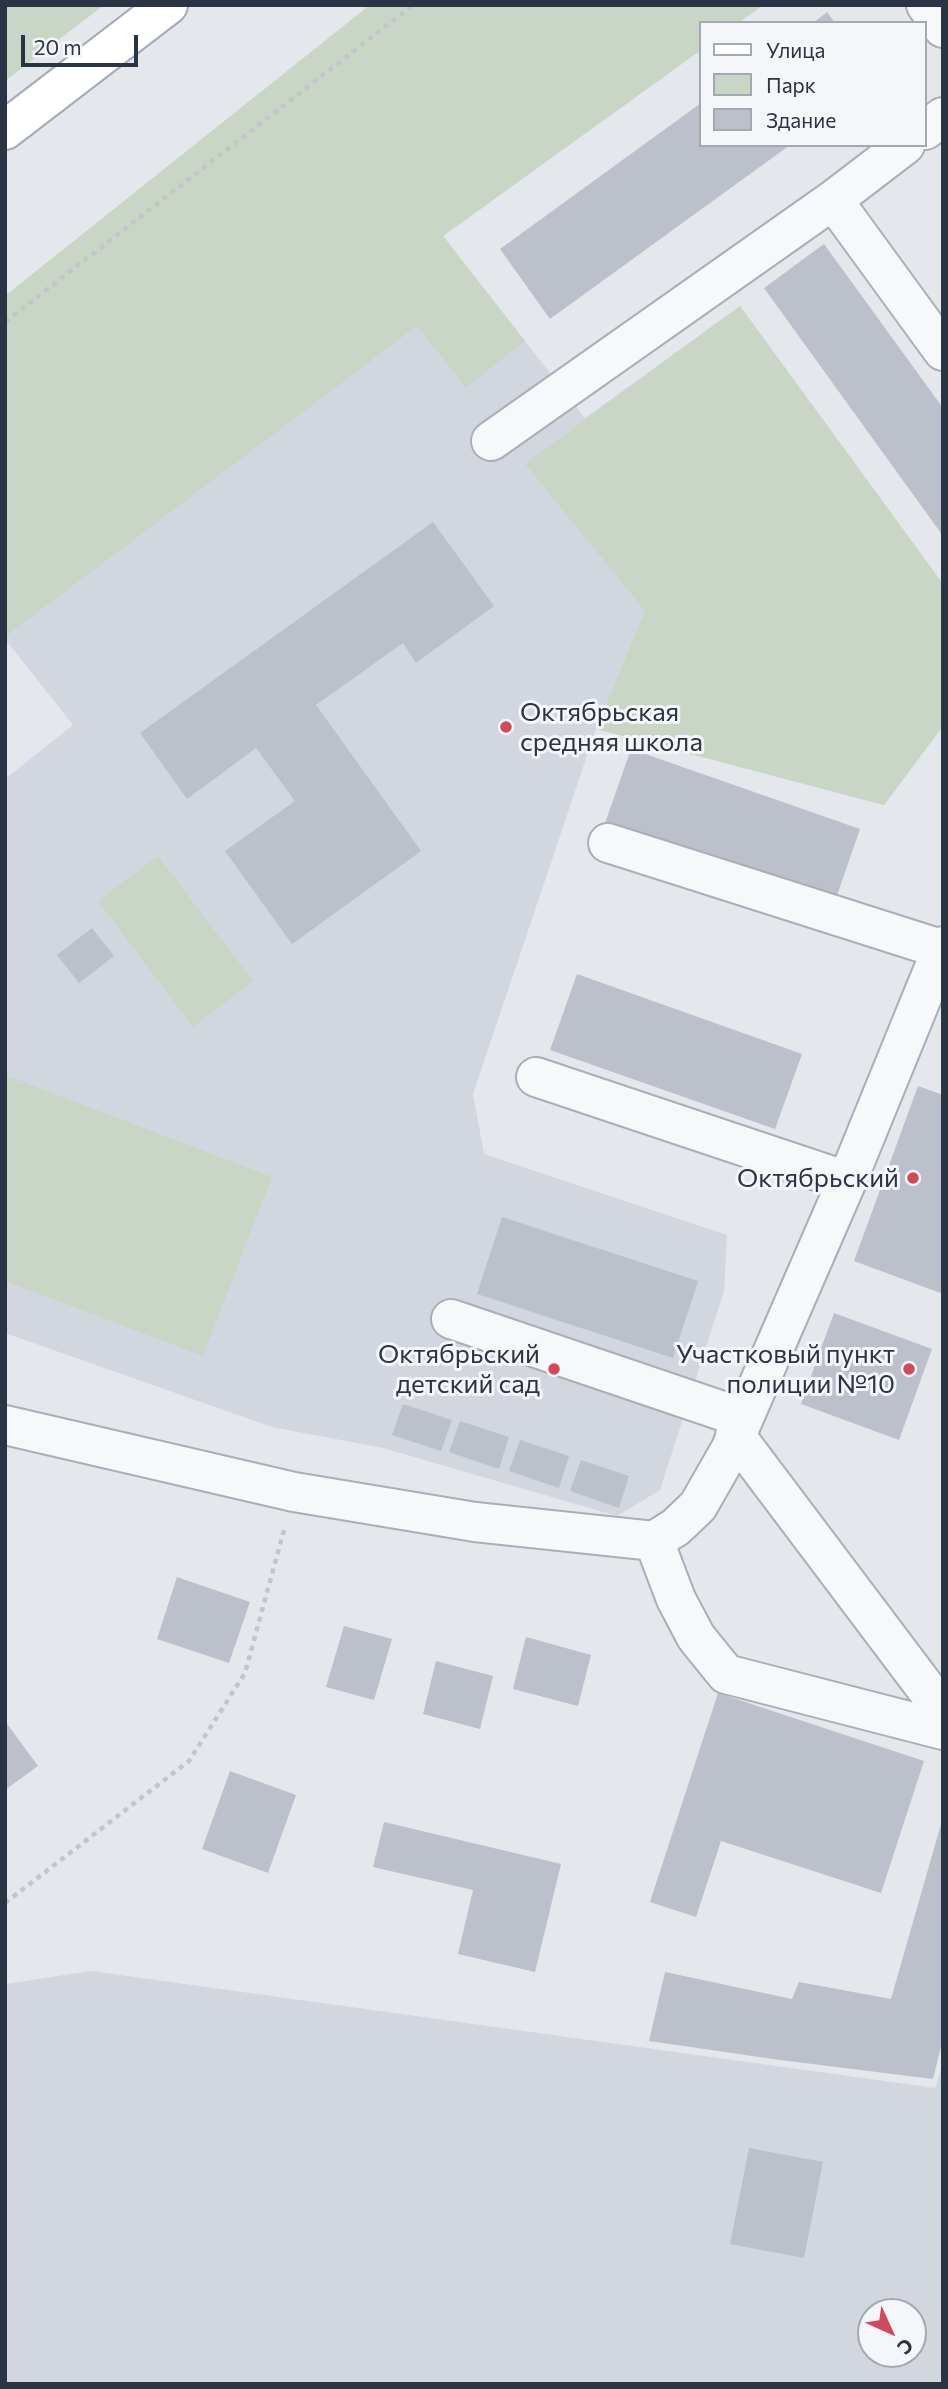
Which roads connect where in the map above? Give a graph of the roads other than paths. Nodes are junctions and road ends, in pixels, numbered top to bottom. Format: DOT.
graph roads {
  1 [pos="169,5"];
  2 [pos="926,5"];
  3 [pos="943,28"];
  4 [pos="943,117"];
  5 [pos="927,129"];
  6 [pos="5,130"];
  7 [pos="902,147"];
  8 [pos="833,200"];
  9 [pos="943,351"];
  10 [pos="491,440"];
  11 [pos="608,844"];
  12 [pos="942,948"];
  13 [pos="536,1077"];
  14 [pos="847,1181"];
  15 [pos="451,1319"];
  16 [pos="5,1425"];
  17 [pos="739,1427"];
  18 [pos="654,1541"];
  19 [pos="943,1711"];
  20 [pos="943,1730"];
  1 -- 6 [label="main road"];
  2 -- 3 [label="street"];
  4 -- 5 [label="street"];
  7 -- 8 [label="street"];
  8 -- 9 [label="street"];
  8 -- 10 [label="street"];
  11 -- 12 [label="street"];
  12 -- 14 [label="street"];
  13 -- 14 [label="street"];
  14 -- 17 [label="street"];
  15 -- 17 [label="street"];
  16 -- 18 [label="street"];
  17 -- 18 [label="street"];
  17 -- 19 [label="street"];
  18 -- 20 [label="street"];
}
